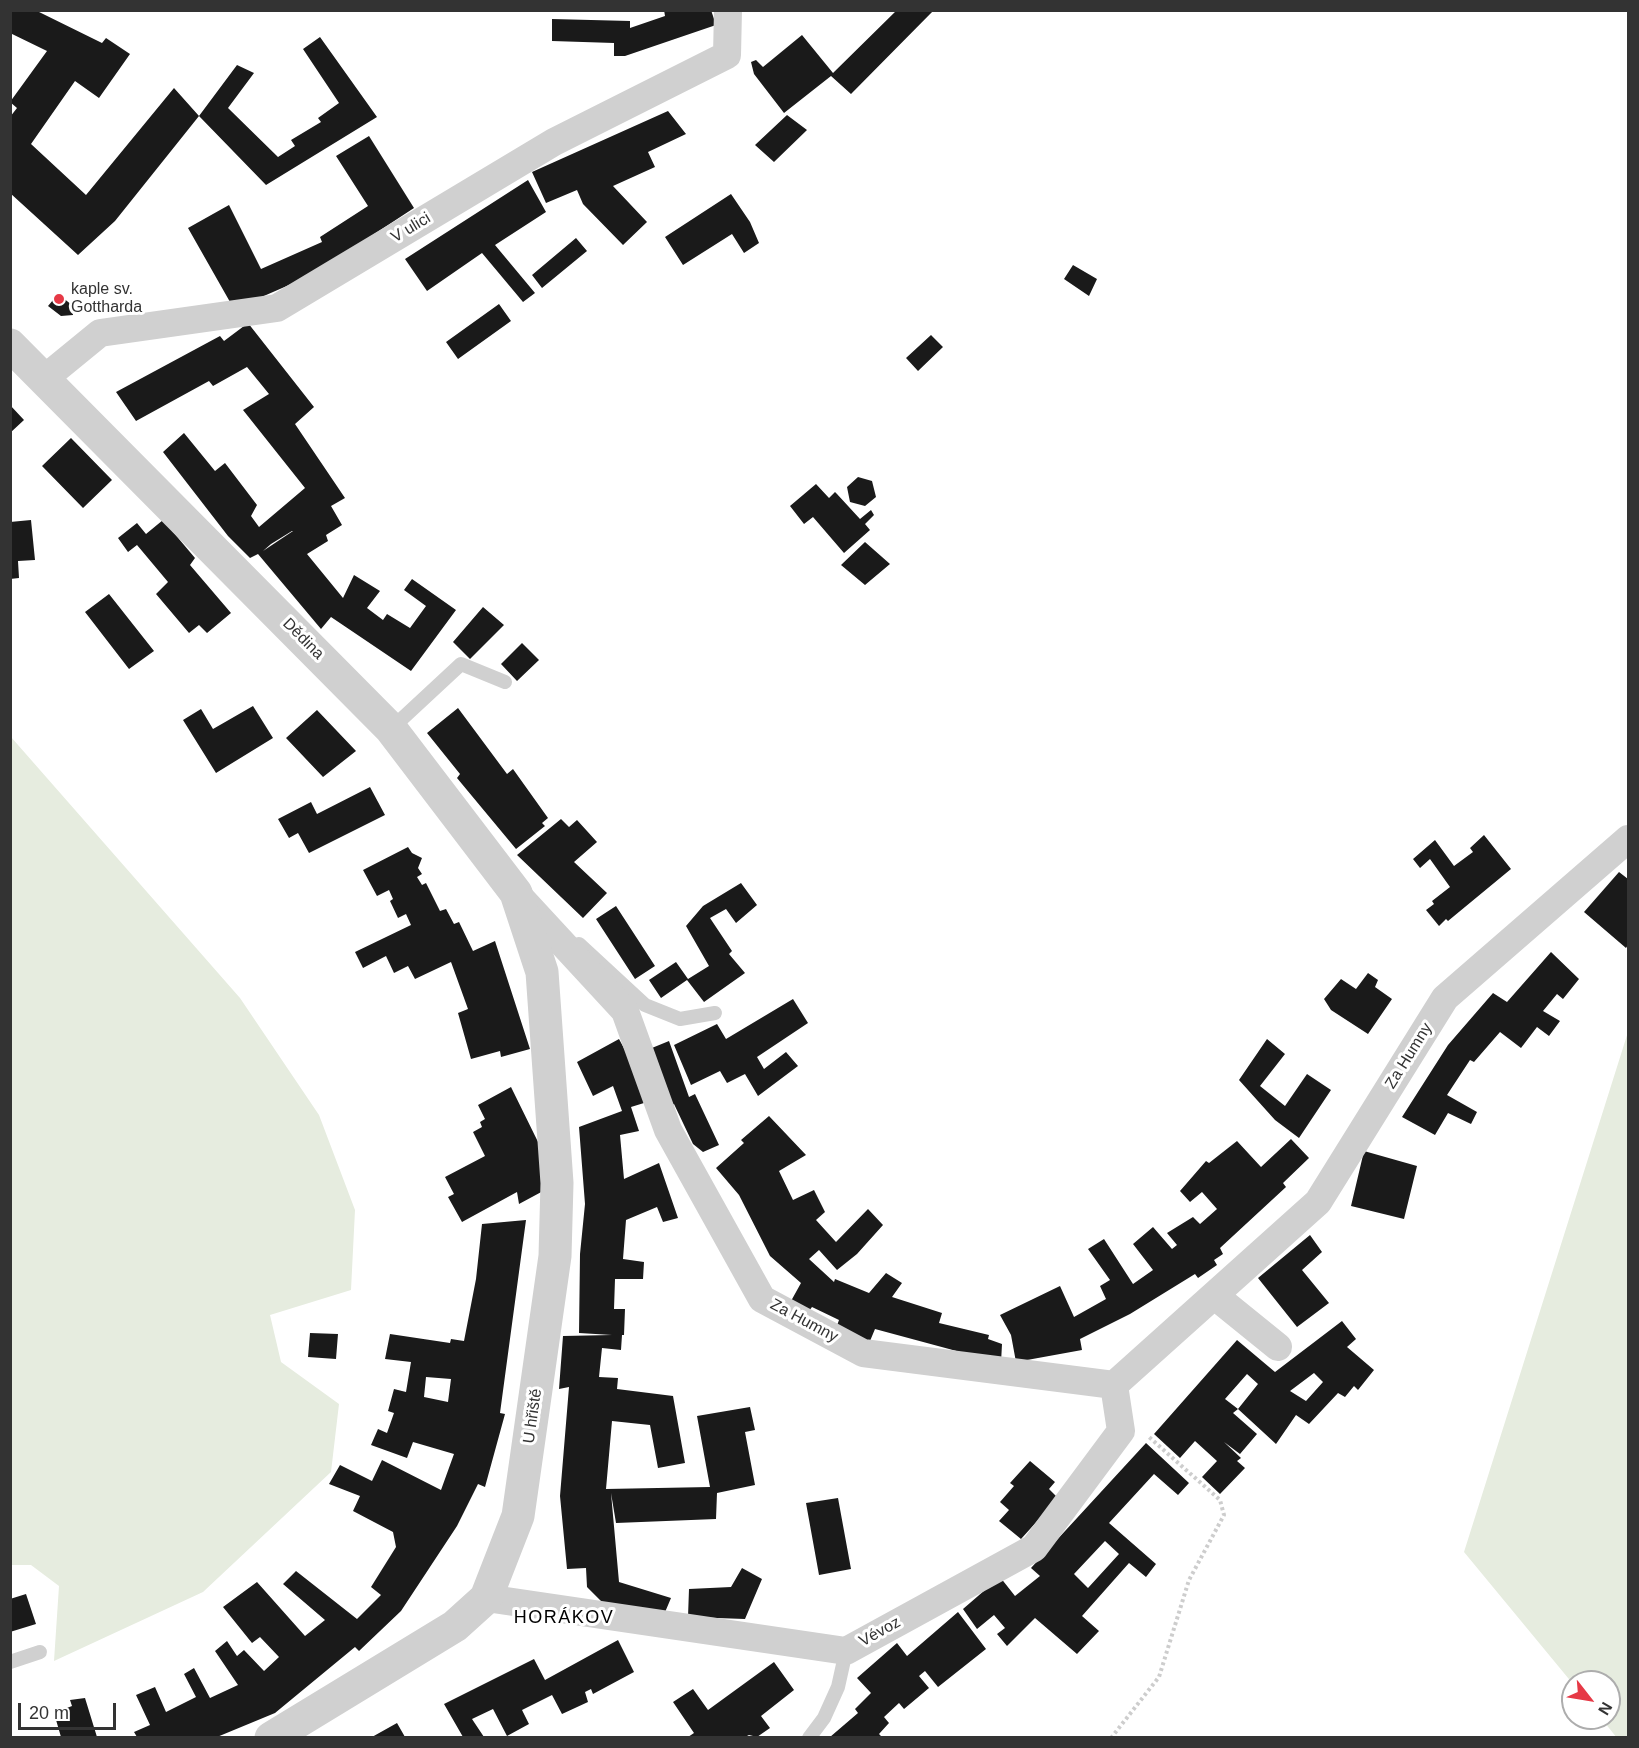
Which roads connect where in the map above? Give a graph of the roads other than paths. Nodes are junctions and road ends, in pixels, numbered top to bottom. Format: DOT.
graph roads {
  1 [pos="728,10"];
  2 [pos="10,345"];
  3 [pos="45,378"];
  4 [pos="505,682"];
  5 [pos="391,729"];
  6 [pos="1629,839"];
  7 [pos="516,893"];
  8 [pos="542,972"];
  9 [pos="715,1013"];
  10 [pos="1215,1296"];
  11 [pos="1278,1347"];
  12 [pos="1114,1385"];
  13 [pos="486,1598"];
  14 [pos="846,1651"];
  15 [pos="40,1652"];
  16 [pos="10,1662"];
  17 [pos="271,1737"];
  18 [pos="809,1737"];
  1 -- 3 [label="street, V ulici"];
  2 -- 3 [label="street, Dědina"];
  3 -- 5 [label="street, Dědina"];
  4 -- 5 [label="lane"];
  5 -- 7 [label="street, Dědina"];
  6 -- 10 [label="street, Za Humny"];
  7 -- 8 [label="street, Dědina"];
  7 -- 9 [label="lane"];
  7 -- 12 [label="street, Za Humny"];
  8 -- 13 [label="street, U hřiště"];
  10 -- 11 [label="street"];
  10 -- 12 [label="street, Za Humny"];
  12 -- 14 [label="street, Vévoz"];
  13 -- 14 [label="street, Vévoz"];
  13 -- 17 [label="street, U hřiště"];
  14 -- 18 [label="lane"];
  15 -- 16 [label="lane"];
}
